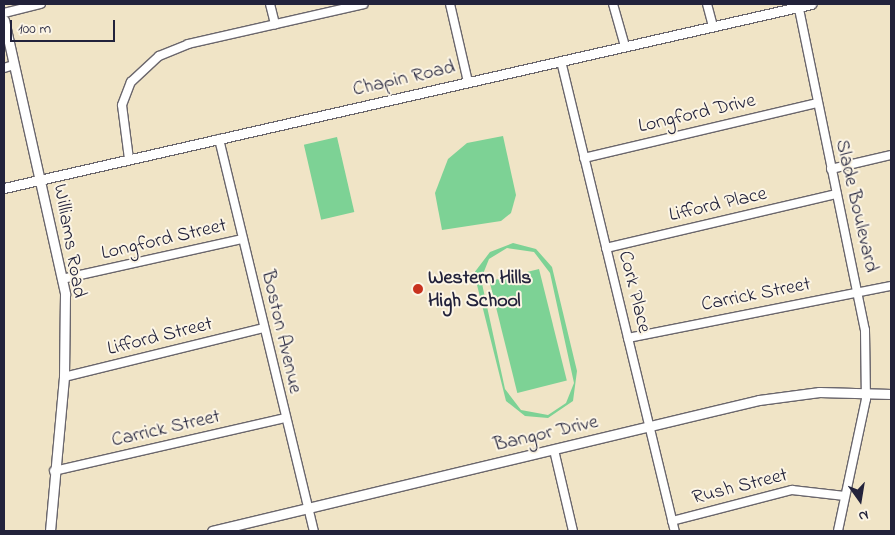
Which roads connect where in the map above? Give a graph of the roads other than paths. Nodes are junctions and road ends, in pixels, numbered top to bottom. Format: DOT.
graph roads {
  1 [pos="41,4"];
  2 [pos="270,4"];
  3 [pos="364,4"];
  4 [pos="450,4"];
  5 [pos="613,4"];
  6 [pos="707,4"];
  7 [pos="811,4"];
  8 [pos="798,5"];
  9 [pos="4,13"];
  10 [pos="4,20"];
  11 [pos="275,24"];
  12 [pos="713,26"];
  13 [pos="625,46"];
  14 [pos="561,61"];
  15 [pos="14,66"];
  16 [pos="4,68"];
  17 [pos="468,82"];
  18 [pos="817,103"];
  19 [pos="219,139"];
  20 [pos="891,155"];
  21 [pos="584,158"];
  22 [pos="129,159"];
  23 [pos="831,169"];
  24 [pos="40,179"];
  25 [pos="4,188"];
  26 [pos="837,194"];
  27 [pos="243,239"];
  28 [pos="606,248"];
  29 [pos="62,279"];
  30 [pos="891,286"];
  31 [pos="859,292"];
  32 [pos="263,328"];
  33 [pos="628,338"];
  34 [pos="64,377"];
  35 [pos="866,393"];
  36 [pos="891,394"];
  37 [pos="285,418"];
  38 [pos="650,428"];
  39 [pos="554,450"];
  40 [pos="54,471"];
  41 [pos="845,496"];
  42 [pos="309,508"];
  43 [pos="672,521"];
  44 [pos="50,531"];
  45 [pos="212,531"];
  46 [pos="314,531"];
  47 [pos="574,531"];
  48 [pos="675,531"];
  49 [pos="838,531"];
  1 -- 9 [label="street"];
  2 -- 11 [label="street"];
  3 -- 11 [label="street"];
  4 -- 17 [label="street"];
  5 -- 13 [label="street"];
  6 -- 12 [label="street"];
  7 -- 8 [label="street, Chapin Road"];
  8 -- 12 [label="street, Chapin Road"];
  8 -- 18 [label="street, Slade Boulevard"];
  10 -- 15 [label="street, Williams Road"];
  11 -- 22 [label="street"];
  12 -- 13 [label="street, Chapin Road"];
  13 -- 14 [label="street, Chapin Road"];
  14 -- 17 [label="street, Chapin Road"];
  14 -- 21 [label="street, Cork Place"];
  15 -- 16 [label="street"];
  15 -- 24 [label="street, Williams Road"];
  17 -- 19 [label="street, Chapin Road"];
  18 -- 21 [label="street, Longford Drive"];
  18 -- 23 [label="street, Slade Boulevard"];
  19 -- 22 [label="street, Chapin Road"];
  19 -- 27 [label="street, Boston Avenue"];
  20 -- 23 [label="street"];
  21 -- 28 [label="street, Cork Place"];
  22 -- 24 [label="street, Chapin Road"];
  23 -- 26 [label="street, Slade Boulevard"];
  24 -- 25 [label="street, Chapin Road"];
  24 -- 29 [label="street, Williams Road"];
  26 -- 28 [label="street, Lifford Place"];
  26 -- 31 [label="street, Slade Boulevard"];
  27 -- 29 [label="street, Longford Street"];
  27 -- 32 [label="street, Boston Avenue"];
  28 -- 33 [label="street, Cork Place"];
  29 -- 34 [label="street, Williams Road"];
  30 -- 31 [label="street, Carrick Street"];
  31 -- 33 [label="street, Carrick Street"];
  31 -- 35 [label="street, Slade Boulevard"];
  32 -- 34 [label="street, Lifford Street"];
  32 -- 37 [label="street, Boston Avenue"];
  33 -- 38 [label="street, Cork Place"];
  34 -- 40 [label="street, Williams Road"];
  35 -- 36 [label="street, Bangor Drive"];
  35 -- 38 [label="street, Bangor Drive"];
  35 -- 41 [label="street, Slade Boulevard"];
  37 -- 40 [label="street, Carrick Street"];
  37 -- 42 [label="street, Boston Avenue"];
  38 -- 39 [label="street, Bangor Drive"];
  38 -- 43 [label="street, Cork Place"];
  39 -- 42 [label="street, Bangor Drive"];
  39 -- 47 [label="street"];
  40 -- 44 [label="street, Williams Road"];
  41 -- 43 [label="street, Rush Street"];
  41 -- 49 [label="street, Slade Boulevard"];
  42 -- 45 [label="street, Bangor Drive"];
  42 -- 46 [label="street, Boston Avenue"];
  43 -- 48 [label="street, Cork Place"];
}
